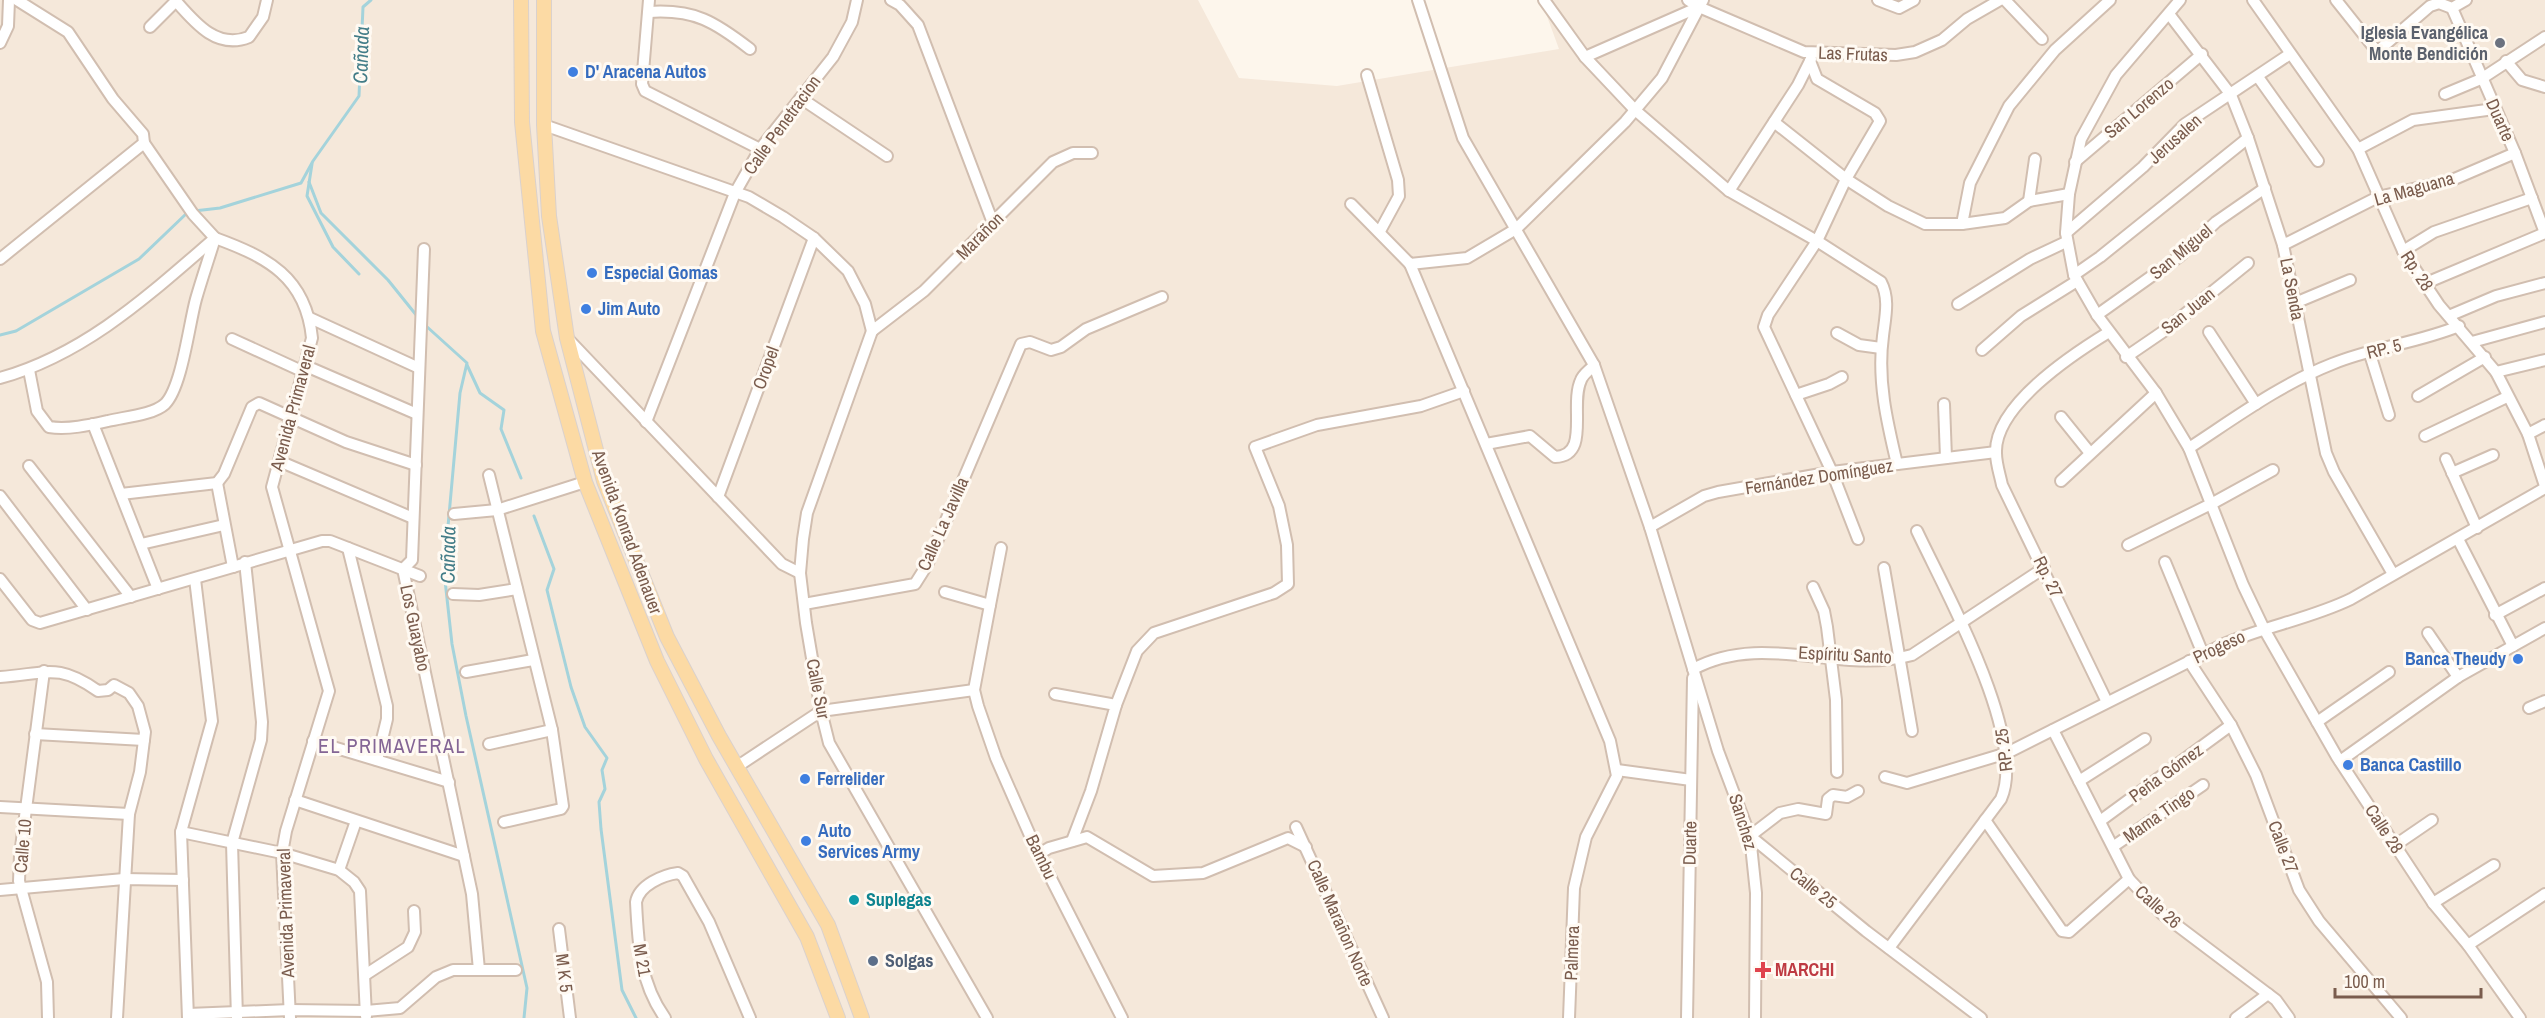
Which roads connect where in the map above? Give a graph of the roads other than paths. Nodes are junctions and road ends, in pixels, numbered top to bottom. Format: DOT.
graph roads {
  1 [pos="9,0"];
  2 [pos="17,0"];
  3 [pos="267,0"];
  4 [pos="520,0"];
  5 [pos="544,0"];
  6 [pos="649,0"];
  7 [pos="857,0"];
  8 [pos="891,0"];
  9 [pos="1418,0"];
  10 [pos="1544,0"];
  11 [pos="1688,0"];
  12 [pos="1878,0"];
  13 [pos="1914,0"];
  14 [pos="2000,0"];
  15 [pos="2005,0"];
  16 [pos="2110,0"];
  17 [pos="2180,0"];
  18 [pos="2253,0"];
  19 [pos="2336,0"];
  20 [pos="2466,0"];
  21 [pos="175,1"];
  22 [pos="2428,3"];
  23 [pos="1701,4"];
  24 [pos="2452,8"];
  25 [pos="649,12"];
  26 [pos="2169,14"];
  27 [pos="150,27"];
  28 [pos="2545,37"];
  29 [pos="2042,39"];
  30 [pos="0,43"];
  31 [pos="750,49"];
  32 [pos="2202,54"];
  33 [pos="2290,54"];
  34 [pos="1585,57"];
  35 [pos="1812,57"];
  36 [pos="2506,61"];
  37 [pos="1367,75"];
  38 [pos="2258,77"];
  39 [pos="2481,79"];
  40 [pos="2545,88"];
  41 [pos="2445,94"];
  42 [pos="2231,95"];
  43 [pos="802,99"];
  44 [pos="2494,109"];
  45 [pos="1635,110"];
  46 [pos="1774,122"];
  47 [pos="544,125"];
  48 [pos="2248,138"];
  49 [pos="144,143"];
  50 [pos="760,149"];
  51 [pos="2358,149"];
  52 [pos="1092,153"];
  53 [pos="2515,153"];
  54 [pos="887,156"];
  55 [pos="2035,159"];
  56 [pos="2075,162"];
  57 [pos="2318,162"];
  58 [pos="1846,179"];
  59 [pos="2265,188"];
  60 [pos="1729,191"];
  61 [pos="735,193"];
  62 [pos="2069,194"];
  63 [pos="2378,197"];
  64 [pos="2532,198"];
  65 [pos="2029,201"];
  66 [pos="1351,204"];
  67 [pos="993,223"];
  68 [pos="1962,224"];
  69 [pos="1516,229"];
  70 [pos="1380,231"];
  71 [pos="2545,233"];
  72 [pos="2066,237"];
  73 [pos="215,238"];
  74 [pos="814,238"];
  75 [pos="1817,241"];
  76 [pos="2283,245"];
  77 [pos="424,249"];
  78 [pos="2403,251"];
  79 [pos="0,259"];
  80 [pos="2248,263"];
  81 [pos="1410,264"];
  82 [pos="2075,278"];
  83 [pos="2350,280"];
  84 [pos="2426,283"];
  85 [pos="2545,283"];
  86 [pos="1162,297"];
  87 [pos="2295,303"];
  88 [pos="1958,304"];
  89 [pos="2097,315"];
  90 [pos="2451,315"];
  91 [pos="310,318"];
  92 [pos="2545,322"];
  93 [pos="2459,326"];
  94 [pos="872,331"];
  95 [pos="2109,332"];
  96 [pos="2209,332"];
  97 [pos="1837,333"];
  98 [pos="567,338"];
  99 [pos="232,339"];
  100 [pos="2472,342"];
  101 [pos="1881,348"];
  102 [pos="1982,350"];
  103 [pos="2368,351"];
  104 [pos="2126,357"];
  105 [pos="2485,357"];
  106 [pos="2545,360"];
  107 [pos="1594,365"];
  108 [pos="419,368"];
  109 [pos="305,369"];
  110 [pos="29,370"];
  111 [pos="2496,372"];
  112 [pos="2309,374"];
  113 [pos="1842,377"];
  114 [pos="0,378"];
  115 [pos="1464,391"];
  116 [pos="2156,393"];
  117 [pos="1796,395"];
  118 [pos="2418,396"];
  119 [pos="2507,397"];
  120 [pos="1944,404"];
  121 [pos="2256,404"];
  122 [pos="417,414"];
  123 [pos="2389,415"];
  124 [pos="2061,417"];
  125 [pos="292,418"];
  126 [pos="646,422"];
  127 [pos="93,424"];
  128 [pos="2545,425"];
  129 [pos="2528,434"];
  130 [pos="2425,436"];
  131 [pos="1486,444"];
  132 [pos="2189,448"];
  133 [pos="1996,452"];
  134 [pos="2090,453"];
  135 [pos="2493,455"];
  136 [pos="1947,458"];
  137 [pos="2446,459"];
  138 [pos="279,461"];
  139 [pos="1898,464"];
  140 [pos="416,465"];
  141 [pos="29,466"];
  142 [pos="2273,470"];
  143 [pos="1832,472"];
  144 [pos="2452,473"];
  145 [pos="489,476"];
  146 [pos="2061,481"];
  147 [pos="585,482"];
  148 [pos="217,483"];
  149 [pos="2545,487"];
  150 [pos="121,494"];
  151 [pos="0,496"];
  152 [pos="718,497"];
  153 [pos="2213,503"];
  154 [pos="497,510"];
  155 [pos="454,514"];
  156 [pos="413,518"];
  157 [pos="224,525"];
  158 [pos="1650,527"];
  159 [pos="2477,528"];
  160 [pos="1917,531"];
  161 [pos="1858,538"];
  162 [pos="2458,539"];
  163 [pos="141,544"];
  164 [pos="2128,545"];
  165 [pos="348,548"];
  166 [pos="1001,548"];
  167 [pos="289,549"];
  168 [pos="245,562"];
  169 [pos="2165,562"];
  170 [pos="233,567"];
  171 [pos="1884,568"];
  172 [pos="2044,568"];
  173 [pos="403,569"];
  174 [pos="800,573"];
  175 [pos="2393,574"];
  176 [pos="420,576"];
  177 [pos="0,579"];
  178 [pos="195,579"];
  179 [pos="1813,587"];
  180 [pos="2545,588"];
  181 [pos="158,589"];
  182 [pos="517,590"];
  183 [pos="945,592"];
  184 [pos="453,594"];
  185 [pos="130,597"];
  186 [pos="804,604"];
  187 [pos="990,605"];
  188 [pos="87,610"];
  189 [pos="2495,615"];
  190 [pos="1960,623"];
  191 [pos="2545,628"];
  192 [pos="2264,629"];
  193 [pos="2428,633"];
  194 [pos="2512,646"];
  195 [pos="2203,654"];
  196 [pos="1830,656"];
  197 [pos="1900,658"];
  198 [pos="533,660"];
  199 [pos="2189,661"];
  200 [pos="1693,669"];
  201 [pos="44,671"];
  202 [pos="466,672"];
  203 [pos="2389,672"];
  204 [pos="0,677"];
  205 [pos="2458,677"];
  206 [pos="974,690"];
  207 [pos="1055,694"];
  208 [pos="2545,701"];
  209 [pos="2107,702"];
  210 [pos="1116,705"];
  211 [pos="2529,708"];
  212 [pos="821,711"];
  213 [pos="2317,722"];
  214 [pos="2231,725"];
  215 [pos="552,730"];
  216 [pos="2053,730"];
  217 [pos="1912,731"];
  218 [pos="35,734"];
  219 [pos="2145,739"];
  220 [pos="144,740"];
  221 [pos="314,741"];
  222 [pos="489,744"];
  223 [pos="2007,753"];
  224 [pos="377,760"];
  225 [pos="2340,761"];
  226 [pos="738,766"];
  227 [pos="1617,770"];
  228 [pos="1837,772"];
  229 [pos="1885,777"];
  230 [pos="1691,780"];
  231 [pos="2079,781"];
  232 [pos="448,782"];
  233 [pos="2203,785"];
  234 [pos="1858,791"];
  235 [pos="295,800"];
  236 [pos="0,807"];
  237 [pos="26,807"];
  238 [pos="129,814"];
  239 [pos="1985,820"];
  240 [pos="2432,820"];
  241 [pos="356,821"];
  242 [pos="2100,821"];
  243 [pos="504,822"];
  244 [pos="1296,827"];
  245 [pos="181,832"];
  246 [pos="1750,836"];
  247 [pos="1072,841"];
  248 [pos="231,843"];
  249 [pos="2114,846"];
  250 [pos="2394,846"];
  251 [pos="1306,847"];
  252 [pos="282,853"];
  253 [pos="1039,854"];
  254 [pos="464,856"];
  255 [pos="2494,865"];
  256 [pos="339,870"];
  257 [pos="124,879"];
  258 [pos="2129,879"];
  259 [pos="183,880"];
  260 [pos="21,888"];
  261 [pos="0,890"];
  262 [pos="2545,894"];
  263 [pos="2433,903"];
  264 [pos="414,911"];
  265 [pos="828,925"];
  266 [pos="559,929"];
  267 [pos="807,937"];
  268 [pos="2468,945"];
  269 [pos="1889,948"];
  270 [pos="479,970"];
  271 [pos="516,970"];
  272 [pos="365,975"];
  273 [pos="2268,994"];
  274 [pos="290,1014"];
  275 [pos="236,1015"];
  276 [pos="366,1015"];
  277 [pos="188,1016"];
  278 [pos="48,1018"];
  279 [pos="117,1018"];
  280 [pos="570,1018"];
  281 [pos="665,1018"];
  282 [pos="750,1018"];
  283 [pos="838,1018"];
  284 [pos="862,1018"];
  285 [pos="987,1018"];
  286 [pos="1122,1018"];
  287 [pos="1383,1018"];
  288 [pos="1569,1018"];
  289 [pos="1687,1018"];
  290 [pos="1755,1018"];
  291 [pos="1981,1018"];
  292 [pos="2236,1018"];
  293 [pos="2289,1018"];
  294 [pos="2401,1018"];
  295 [pos="2520,1018"];
  1 -- 30 [label="street"];
  2 -- 49 [label="street"];
  3 -- 21 [label="street"];
  4 -- 147 [label="main road, Avenida Konrad Adenauer"];
  5 -- 47 [label="main road, Avenida Konrad Adenauer"];
  6 -- 25 [label="street"];
  7 -- 43 [label="street, Calle Penetracion"];
  8 -- 67 [label="street"];
  9 -- 69 [label="street, Sanchez"];
  10 -- 34 [label="street"];
  11 -- 23 [label="street, Las Frutas"];
  12 -- 13 [label="street"];
  14 -- 35 [label="street, Las Frutas"];
  15 -- 29 [label="street"];
  16 -- 68 [label="street"];
  17 -- 26 [label="street, Calle 28"];
  18 -- 33 [label="street, Rp. 28"];
  19 -- 22 [label="street"];
  20 -- 24 [label="street"];
  21 -- 27 [label="street"];
  22 -- 24 [label="street"];
  23 -- 34 [label="street"];
  23 -- 35 [label="street, Las Frutas"];
  23 -- 45 [label="street"];
  24 -- 39 [label="street, Duarte"];
  25 -- 31 [label="street"];
  25 -- 50 [label="street"];
  26 -- 32 [label="street, La Senda"];
  26 -- 56 [label="street, Calle 28"];
  28 -- 36 [label="street"];
  32 -- 42 [label="street, La Senda"];
  32 -- 56 [label="street, San Lorenzo"];
  33 -- 38 [label="street, Jerusalen"];
  33 -- 51 [label="street, Rp. 28"];
  34 -- 45 [label="street"];
  35 -- 46 [label="street"];
  35 -- 58 [label="street"];
  36 -- 39 [label="street"];
  36 -- 40 [label="street"];
  37 -- 70 [label="street"];
  38 -- 42 [label="street, Jerusalen"];
  38 -- 57 [label="street"];
  39 -- 41 [label="street"];
  39 -- 44 [label="street, Duarte"];
  42 -- 48 [label="street, La Senda"];
  42 -- 72 [label="street, Jerusalen"];
  43 -- 50 [label="street, Calle Penetracion"];
  43 -- 54 [label="street"];
  44 -- 51 [label="street"];
  44 -- 53 [label="street, Duarte"];
  45 -- 60 [label="street"];
  45 -- 69 [label="street"];
  46 -- 58 [label="street"];
  46 -- 60 [label="street"];
  47 -- 61 [label="street"];
  47 -- 98 [label="main road, Avenida Konrad Adenauer"];
  48 -- 59 [label="street, La Senda"];
  48 -- 82 [label="street"];
  49 -- 73 [label="street"];
  49 -- 79 [label="street"];
  50 -- 61 [label="street, Calle Penetracion"];
  51 -- 63 [label="street, Rp. 28"];
  52 -- 67 [label="street, Marañon"];
  53 -- 63 [label="street, La Maguana"];
  53 -- 64 [label="street, Duarte"];
  55 -- 65 [label="street"];
  56 -- 62 [label="street, Calle 28"];
  58 -- 68 [label="street"];
  58 -- 75 [label="street"];
  59 -- 76 [label="street, La Senda"];
  59 -- 89 [label="street, San Miguel"];
  60 -- 75 [label="street"];
  61 -- 74 [label="street"];
  61 -- 126 [label="street, Calle Penetracion"];
  62 -- 65 [label="street"];
  62 -- 72 [label="street, Calle 28"];
  63 -- 76 [label="street, La Maguana"];
  63 -- 78 [label="street, Rp. 28"];
  64 -- 71 [label="street, Duarte"];
  64 -- 78 [label="street"];
  65 -- 68 [label="street"];
  66 -- 70 [label="street"];
  67 -- 94 [label="street, Marañon"];
  69 -- 81 [label="street"];
  69 -- 107 [label="street, Sanchez"];
  70 -- 81 [label="street"];
  71 -- 84 [label="street"];
  72 -- 82 [label="street, Calle 28"];
  72 -- 88 [label="street, Jerusalen"];
  73 -- 91 [label="street, Avenida Primaveral"];
  73 -- 110 [label="street"];
  73 -- 127 [label="street"];
  74 -- 94 [label="street"];
  74 -- 152 [label="street, Oropel"];
  75 -- 101 [label="street"];
  75 -- 117 [label="street"];
  76 -- 87 [label="street, La Senda"];
  77 -- 108 [label="street, Los Guayabo"];
  78 -- 84 [label="street, Rp. 28"];
  80 -- 104 [label="street, San Juan"];
  81 -- 115 [label="street"];
  82 -- 89 [label="street, Calle 28"];
  82 -- 102 [label="street"];
  83 -- 87 [label="street"];
  84 -- 90 [label="street, Rp. 28"];
  85 -- 90 [label="street"];
  86 -- 186 [label="street, Calle La Javilla"];
  87 -- 112 [label="street, La Senda"];
  89 -- 95 [label="street, Calle 28"];
  90 -- 93 [label="street, Rp. 28"];
  91 -- 108 [label="street"];
  91 -- 109 [label="street, Avenida Primaveral"];
  92 -- 100 [label="street"];
  93 -- 100 [label="street, Rp. 28"];
  93 -- 103 [label="street, RP. 5"];
  94 -- 174 [label="street, Calle Sur"];
  95 -- 104 [label="street, Calle 28"];
  95 -- 133 [label="street"];
  96 -- 121 [label="street"];
  97 -- 101 [label="street"];
  98 -- 126 [label="street"];
  98 -- 226 [label="main road, Avenida Konrad Adenauer"];
  99 -- 109 [label="street"];
  100 -- 105 [label="street, Rp. 28"];
  101 -- 139 [label="street"];
  103 -- 112 [label="street, RP. 5"];
  103 -- 123 [label="street"];
  104 -- 116 [label="street, Calle 28"];
  105 -- 111 [label="street, Rp. 28"];
  105 -- 118 [label="street"];
  106 -- 111 [label="street"];
  107 -- 131 [label="street"];
  107 -- 158 [label="street, Sanchez"];
  108 -- 122 [label="street, Los Guayabo"];
  109 -- 122 [label="street"];
  109 -- 125 [label="street, Avenida Primaveral"];
  110 -- 114 [label="street"];
  110 -- 127 [label="street"];
  111 -- 119 [label="street, Rp. 28"];
  112 -- 121 [label="street, RP. 5"];
  112 -- 175 [label="street, La Senda"];
  113 -- 117 [label="street"];
  115 -- 131 [label="street"];
  115 -- 210 [label="street"];
  116 -- 132 [label="street, Calle 28"];
  116 -- 134 [label="street"];
  117 -- 143 [label="street"];
  119 -- 129 [label="street, Rp. 28"];
  119 -- 130 [label="street"];
  120 -- 136 [label="street"];
  121 -- 132 [label="street, RP. 5"];
  122 -- 140 [label="street, Los Guayabo"];
  124 -- 134 [label="street"];
  125 -- 138 [label="street, Avenida Primaveral"];
  125 -- 140 [label="street"];
  125 -- 148 [label="street"];
  126 -- 152 [label="street"];
  127 -- 150 [label="street"];
  128 -- 129 [label="street"];
  129 -- 149 [label="street, Rp. 28"];
  131 -- 227 [label="street"];
  132 -- 153 [label="street, Calle 28"];
  133 -- 136 [label="street, Fernández Domínguez"];
  133 -- 172 [label="street, Rp. 27"];
  134 -- 146 [label="street"];
  135 -- 144 [label="street"];
  136 -- 139 [label="street, Fernández Domínguez"];
  137 -- 144 [label="street"];
  138 -- 156 [label="street"];
  138 -- 167 [label="street, Avenida Primaveral"];
  139 -- 143 [label="street, Fernández Domínguez"];
  140 -- 156 [label="street, Los Guayabo"];
  141 -- 185 [label="street"];
  142 -- 153 [label="street"];
  143 -- 158 [label="street, Fernández Domínguez"];
  143 -- 161 [label="street"];
  144 -- 159 [label="street"];
  145 -- 154 [label="street"];
  147 -- 154 [label="street"];
  147 -- 267 [label="main road, Avenida Konrad Adenauer"];
  148 -- 150 [label="street"];
  148 -- 157 [label="street"];
  149 -- 159 [label="street, Progeso"];
  150 -- 163 [label="street"];
  151 -- 188 [label="street"];
  152 -- 174 [label="street"];
  153 -- 164 [label="street"];
  153 -- 192 [label="street, Calle 28"];
  154 -- 155 [label="street"];
  154 -- 182 [label="street"];
  156 -- 173 [label="street, Los Guayabo"];
  157 -- 163 [label="street"];
  157 -- 170 [label="street"];
  158 -- 200 [label="street, Sanchez"];
  159 -- 162 [label="street, Progeso"];
  160 -- 190 [label="street, RP. 25"];
  162 -- 175 [label="street, Progeso"];
  162 -- 189 [label="street"];
  163 -- 181 [label="street"];
  165 -- 167 [label="street"];
  165 -- 173 [label="street"];
  165 -- 224 [label="street"];
  166 -- 187 [label="street"];
  167 -- 168 [label="street"];
  167 -- 221 [label="street, Avenida Primaveral"];
  168 -- 170 [label="street"];
  168 -- 248 [label="street"];
  169 -- 195 [label="street"];
  170 -- 178 [label="street"];
  171 -- 197 [label="street"];
  172 -- 190 [label="street, Espíritu Santo"];
  172 -- 209 [label="street, Rp. 27"];
  173 -- 176 [label="street"];
  173 -- 232 [label="street, Los Guayabo"];
  174 -- 186 [label="street, Calle Sur"];
  175 -- 192 [label="street, Progeso"];
  177 -- 188 [label="street"];
  178 -- 181 [label="street"];
  178 -- 245 [label="street"];
  179 -- 196 [label="street"];
  180 -- 189 [label="street"];
  181 -- 185 [label="street"];
  182 -- 184 [label="street"];
  182 -- 198 [label="street"];
  183 -- 187 [label="street"];
  185 -- 188 [label="street"];
  186 -- 212 [label="street, Calle Sur"];
  187 -- 206 [label="street"];
  189 -- 194 [label="street"];
  190 -- 197 [label="street, Espíritu Santo"];
  190 -- 223 [label="street, RP. 25"];
  191 -- 194 [label="street"];
  192 -- 195 [label="street, Progeso"];
  192 -- 213 [label="street, Calle 28"];
  193 -- 205 [label="street"];
  194 -- 205 [label="street"];
  195 -- 199 [label="street, Progeso"];
  196 -- 197 [label="street, Espíritu Santo"];
  196 -- 200 [label="street, Espíritu Santo"];
  196 -- 228 [label="street"];
  197 -- 217 [label="street"];
  198 -- 202 [label="street"];
  198 -- 215 [label="street"];
  199 -- 209 [label="street, Progeso"];
  199 -- 214 [label="street, Calle 27"];
  200 -- 230 [label="street, Duarte"];
  200 -- 246 [label="street, Sanchez"];
  201 -- 204 [label="street"];
  201 -- 218 [label="street, Calle 10"];
  201 -- 220 [label="street"];
  203 -- 213 [label="street"];
  205 -- 225 [label="street"];
  206 -- 212 [label="street"];
  206 -- 253 [label="street, Bambu"];
  207 -- 210 [label="street"];
  208 -- 211 [label="street"];
  209 -- 216 [label="street, Progeso"];
  210 -- 247 [label="street"];
  212 -- 226 [label="street"];
  212 -- 285 [label="street, Calle Sur"];
  213 -- 225 [label="street, Calle 28"];
  214 -- 242 [label="street, Peña Gómez"];
  214 -- 294 [label="street, Calle 27"];
  215 -- 222 [label="street"];
  215 -- 243 [label="street"];
  216 -- 223 [label="street, Progeso"];
  216 -- 231 [label="street, Calle 26"];
  218 -- 220 [label="street"];
  218 -- 237 [label="street, Calle 10"];
  219 -- 231 [label="street"];
  220 -- 238 [label="street"];
  221 -- 224 [label="street"];
  221 -- 235 [label="street, Avenida Primaveral"];
  223 -- 229 [label="street, Progeso"];
  223 -- 239 [label="street, RP. 25"];
  224 -- 232 [label="street"];
  225 -- 250 [label="street, Calle 28"];
  226 -- 265 [label="main road, Avenida Konrad Adenauer"];
  227 -- 230 [label="street"];
  227 -- 288 [label="street, Palmera"];
  230 -- 289 [label="street, Duarte"];
  231 -- 242 [label="street, Calle 26"];
  232 -- 254 [label="street, Los Guayabo"];
  233 -- 249 [label="street, Mama Tingo"];
  234 -- 246 [label="street"];
  235 -- 241 [label="street"];
  235 -- 252 [label="street, Avenida Primaveral"];
  236 -- 237 [label="street"];
  237 -- 238 [label="street"];
  237 -- 260 [label="street, Calle 10"];
  238 -- 257 [label="street"];
  239 -- 258 [label="street"];
  239 -- 269 [label="street, RP. 25"];
  240 -- 250 [label="street"];
  241 -- 254 [label="street"];
  241 -- 256 [label="street"];
  242 -- 249 [label="street, Calle 26"];
  244 -- 251 [label="street, Calle Marañon Norte"];
  245 -- 248 [label="street"];
  245 -- 259 [label="street"];
  246 -- 269 [label="street, Calle 25"];
  246 -- 290 [label="street, Sanchez"];
  247 -- 251 [label="street"];
  247 -- 253 [label="street"];
  248 -- 252 [label="street"];
  248 -- 275 [label="street"];
  249 -- 258 [label="street, Calle 26"];
  250 -- 263 [label="street, Calle 28"];
  251 -- 287 [label="street, Calle Marañon Norte"];
  252 -- 256 [label="street"];
  252 -- 274 [label="street, Avenida Primaveral"];
  253 -- 286 [label="street, Bambu"];
  254 -- 270 [label="street, Los Guayabo"];
  255 -- 263 [label="street"];
  256 -- 272 [label="street"];
  257 -- 259 [label="street"];
  257 -- 260 [label="street"];
  257 -- 279 [label="street"];
  258 -- 273 [label="street, Calle 26"];
  259 -- 277 [label="street"];
  260 -- 261 [label="street"];
  260 -- 278 [label="street, Calle 10"];
  262 -- 268 [label="street"];
  263 -- 268 [label="street, Calle 28"];
  264 -- 272 [label="street"];
  265 -- 267 [label="main road"];
  265 -- 284 [label="main road, Avenida Konrad Adenauer"];
  266 -- 280 [label="street, M K 5"];
  267 -- 283 [label="main road, Avenida Konrad Adenauer"];
  268 -- 295 [label="street, Calle 28"];
  269 -- 291 [label="street, Calle 25"];
  270 -- 271 [label="street"];
  270 -- 276 [label="street"];
  272 -- 276 [label="street"];
  273 -- 292 [label="street"];
  273 -- 293 [label="street, Calle 26"];
  274 -- 275 [label="street"];
  274 -- 276 [label="street"];
  275 -- 277 [label="street"];
  281 -- 282 [label="street, M 21"];
}
